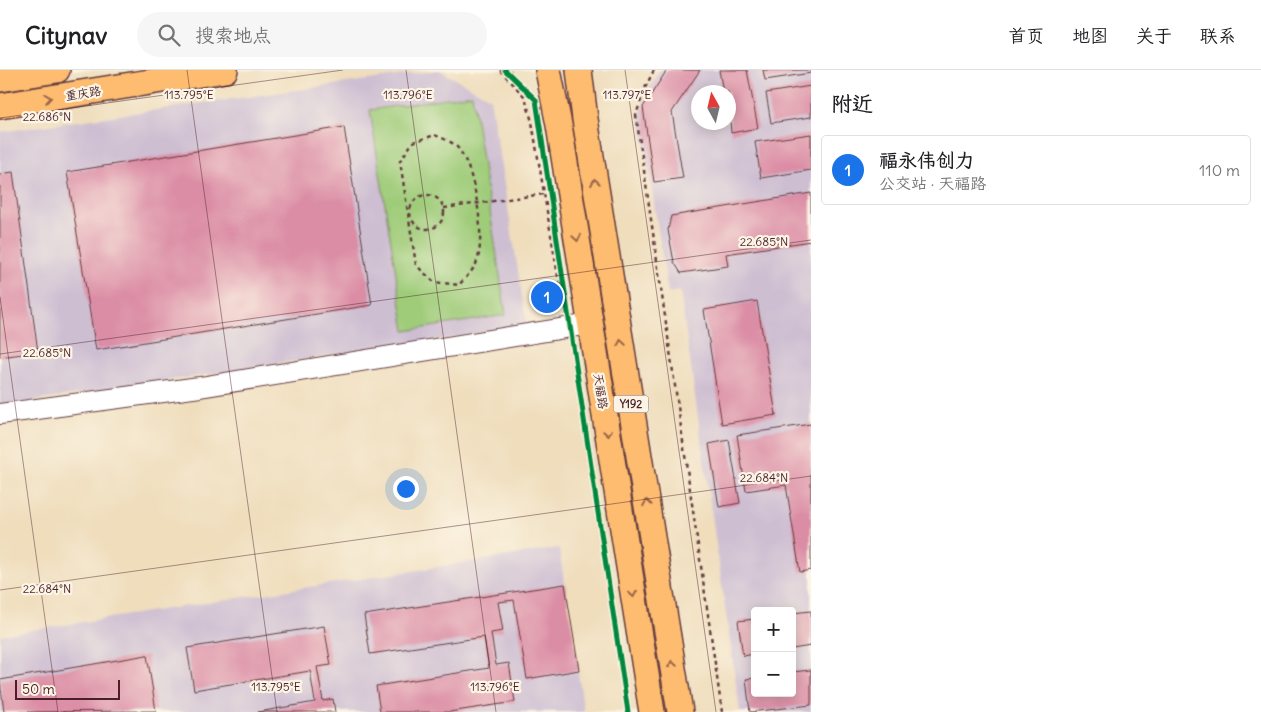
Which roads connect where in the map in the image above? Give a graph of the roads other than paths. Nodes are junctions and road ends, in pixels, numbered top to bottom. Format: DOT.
graph roads {
  1 [pos="57,70"];
  2 [pos="226,70"];
  3 [pos="535,70"];
  4 [pos="548,70"];
  5 [pos="579,70"];
  6 [pos="587,70"];
  7 [pos="0,79"];
  8 [pos="583,96"];
  9 [pos="554,104"];
  10 [pos="0,106"];
  11 [pos="575,321"];
  12 [pos="0,414"];
  13 [pos="652,712"];
  14 [pos="680,712"];
  1 -- 7 [label="main road"];
  10 -- 2 [label="main road, 重庆路, one-way"];
  3 -- 9 [label="main road, Y192"];
  4 -- 9 [label="main road, 天福路 / Y192"];
  5 -- 8 [label="main road, Y192"];
  6 -- 8 [label="main road"];
  14 -- 8 [label="main road, Y192, one-way"];
  9 -- 11 [label="main road, 天福路 / Y192, one-way"];
  11 -- 12 [label="lane"];
  11 -- 13 [label="main road, 天福路 / Y192, one-way"];
}
